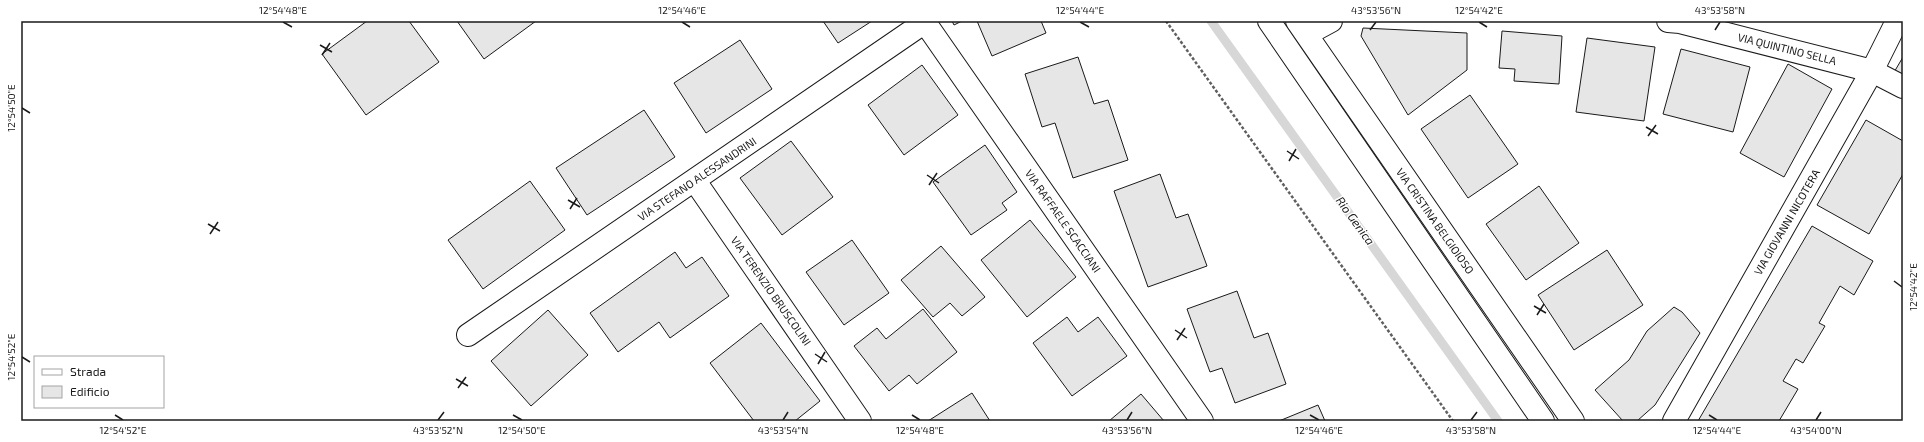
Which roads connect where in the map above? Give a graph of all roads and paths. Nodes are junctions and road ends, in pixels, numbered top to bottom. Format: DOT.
graph roads {
  1 [pos="1166,21"];
  2 [pos="1269,21"];
  3 [pos="1330,21"];
  4 [pos="1668,21"];
  5 [pos="1897,21"];
  6 [pos="925,22"];
  7 [pos="1302,28"];
  8 [pos="1872,71"];
  9 [pos="1903,87"];
  10 [pos="695,181"];
  11 [pos="468,335"];
  12 [pos="860,421"];
  13 [pos="1202,421"];
  14 [pos="1453,421"];
  15 [pos="1544,421"];
  16 [pos="1572,421"];
  17 [pos="1674,421"];
  1 -- 14 [label="path"];
  2 -- 15 [label="street"];
  3 -- 7 [label="street"];
  4 -- 8 [label="street, VIA QUINTINO SELLA"];
  5 -- 8 [label="street, VIA GIOVANNI NICOTERA"];
  6 -- 10 [label="street, VIA STEFANO ALESSANDRINI"];
  6 -- 13 [label="street, VIA RAFFAELE SCACCIANI"];
  7 -- 16 [label="street, VIA CRISTINA BELGIOIOSO"];
  8 -- 9 [label="street, VIA QUINTINO SELLA"];
  8 -- 17 [label="street, VIA GIOVANNI NICOTERA"];
  10 -- 11 [label="street, VIA STEFANO ALESSANDRINI"];
  10 -- 12 [label="street, VIA TERENZIO BRUSCOLINI"];
}
